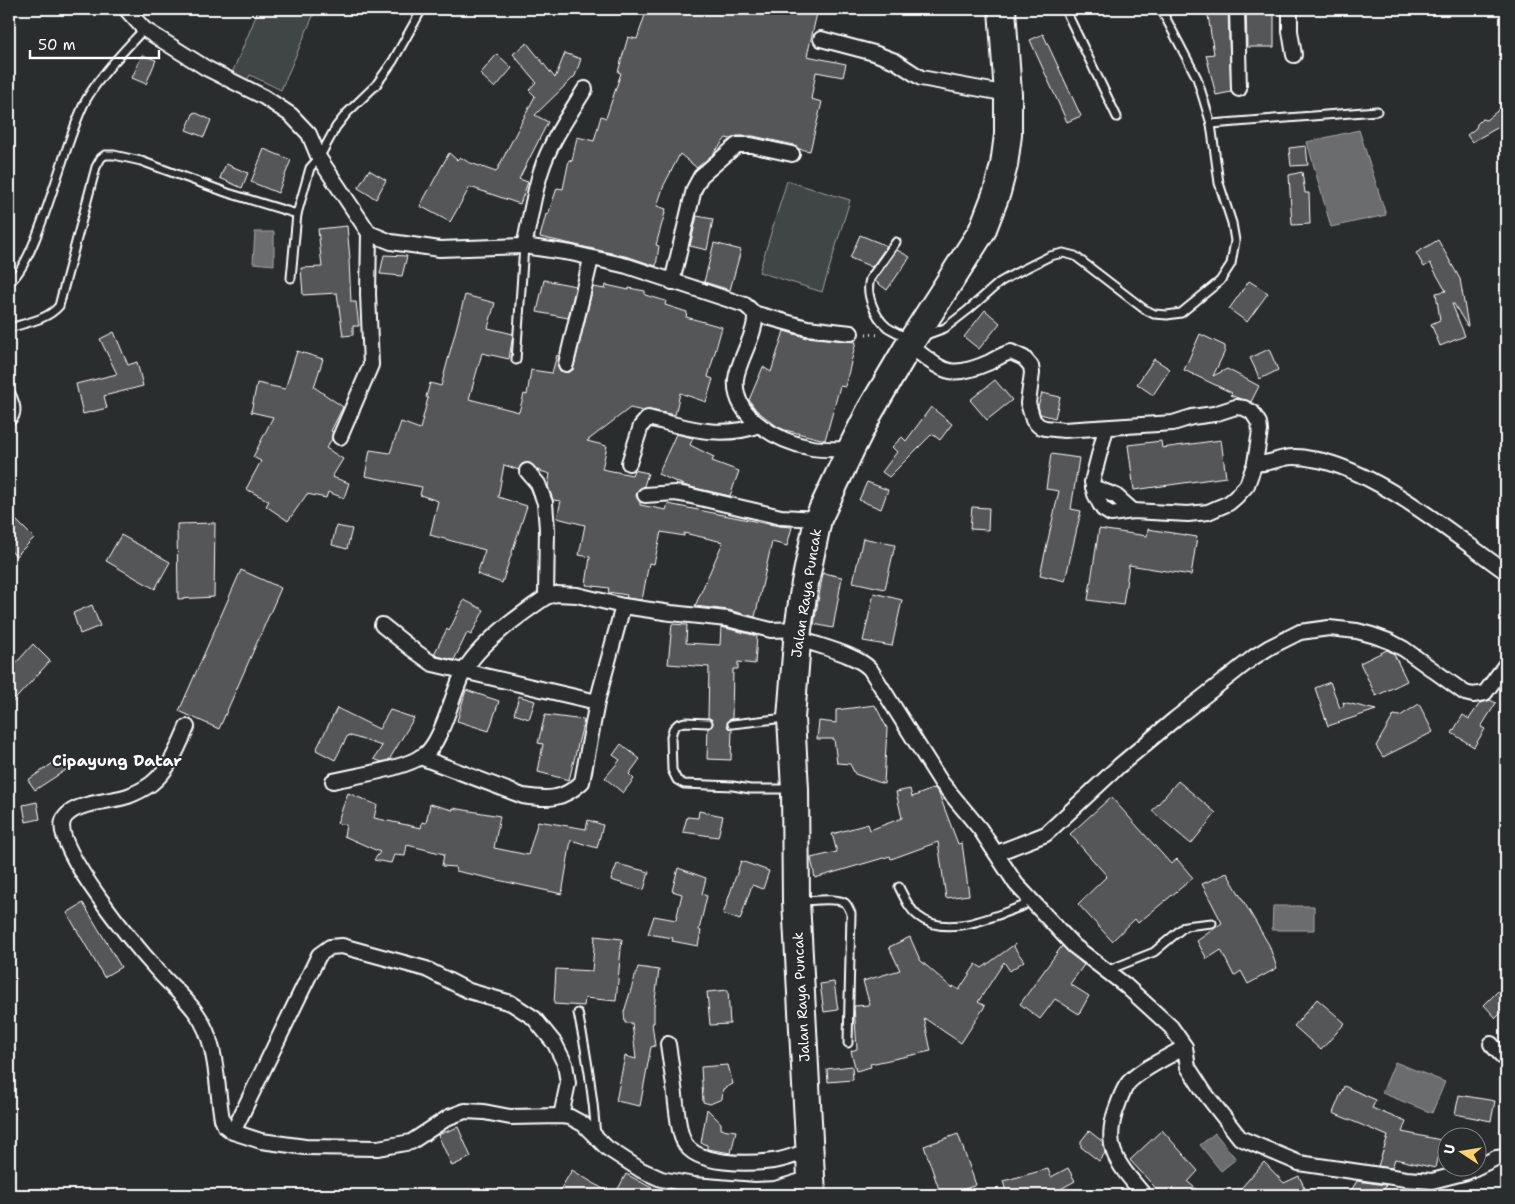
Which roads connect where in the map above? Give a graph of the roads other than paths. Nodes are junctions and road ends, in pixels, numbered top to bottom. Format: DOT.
graph roads {
  1 [pos="126,9"];
  2 [pos="422,9"];
  3 [pos="1002,9"];
  4 [pos="1065,9"];
  5 [pos="1161,9"];
  6 [pos="1237,9"];
  7 [pos="1290,9"];
  8 [pos="144,29"];
  9 [pos="821,39"];
  10 [pos="1294,55"];
  11 [pos="585,89"];
  12 [pos="1239,89"];
  13 [pos="1008,94"];
  14 [pos="1378,111"];
  15 [pos="1117,117"];
  16 [pos="1212,124"];
  17 [pos="792,154"];
  18 [pos="319,158"];
  19 [pos="297,214"];
  20 [pos="369,233"];
  21 [pos="896,242"];
  22 [pos="524,246"];
  23 [pos="591,259"];
  24 [pos="291,278"];
  25 [pos="9,282"];
  26 [pos="672,282"];
  27 [pos="753,313"];
  28 [pos="9,328"];
  29 [pos="852,333"];
  30 [pos="911,343"];
  31 [pos="516,360"];
  32 [pos="566,364"];
  33 [pos="9,389"];
  34 [pos="9,422"];
  35 [pos="758,425"];
  36 [pos="1106,428"];
  37 [pos="340,437"];
  38 [pos="851,449"];
  39 [pos="629,463"];
  40 [pos="1255,463"];
  41 [pos="527,472"];
  42 [pos="645,495"];
  43 [pos="818,519"];
  44 [pos="1506,572"];
  45 [pos="546,597"];
  46 [pos="623,606"];
  47 [pos="382,625"];
  48 [pos="798,629"];
  49 [pos="1506,664"];
  50 [pos="464,672"];
  51 [pos="597,702"];
  52 [pos="791,718"];
  53 [pos="708,723"];
  54 [pos="732,724"];
  55 [pos="187,727"];
  56 [pos="420,757"];
  57 [pos="333,781"];
  58 [pos="794,789"];
  59 [pos="997,853"];
  60 [pos="899,887"];
  61 [pos="1027,896"];
  62 [pos="796,902"];
  63 [pos="1212,923"];
  64 [pos="1106,971"];
  65 [pos="578,1013"];
  66 [pos="848,1043"];
  67 [pos="668,1044"];
  68 [pos="1491,1044"];
  69 [pos="1185,1047"];
  70 [pos="1506,1060"];
  71 [pos="561,1116"];
  72 [pos="232,1132"];
  73 [pos="596,1136"];
  74 [pos="809,1151"];
  75 [pos="1506,1157"];
  76 [pos="811,1187"];
  77 [pos="1144,1195"];
  1 -- 8 [label="street"];
  2 -- 18 [label="lane"];
  3 -- 13 [label="highway, Jalan Raya Puncak"];
  4 -- 15 [label="lane"];
  5 -- 16 [label="lane"];
  6 -- 12 [label="street"];
  7 -- 10 [label="street"];
  8 -- 18 [label="street"];
  8 -- 25 [label="lane"];
  9 -- 13 [label="street"];
  11 -- 22 [label="street"];
  13 -- 30 [label="highway, Jalan Raya Puncak"];
  14 -- 16 [label="lane"];
  16 -- 30 [label="lane"];
  17 -- 26 [label="street"];
  18 -- 19 [label="lane"];
  18 -- 20 [label="street"];
  19 -- 24 [label="lane"];
  19 -- 28 [label="lane"];
  20 -- 22 [label="street"];
  20 -- 37 [label="street"];
  21 -- 30 [label="lane"];
  22 -- 23 [label="street"];
  22 -- 31 [label="lane"];
  23 -- 26 [label="street"];
  23 -- 32 [label="street"];
  26 -- 27 [label="street"];
  27 -- 29 [label="street"];
  27 -- 35 [label="street"];
  30 -- 36 [label="street"];
  30 -- 38 [label="highway, Jalan Raya Puncak"];
  33 -- 34 [label="lane"];
  35 -- 38 [label="street"];
  35 -- 39 [label="street"];
  36 -- 40 [label="street"];
  36 -- 40 [label="street"];
  38 -- 43 [label="highway, Jalan Raya Puncak"];
  40 -- 44 [label="street"];
  41 -- 45 [label="street"];
  42 -- 43 [label="street"];
  43 -- 48 [label="highway, Jalan Raya Puncak"];
  45 -- 46 [label="street"];
  45 -- 50 [label="street"];
  46 -- 48 [label="street"];
  46 -- 51 [label="street"];
  47 -- 50 [label="street"];
  48 -- 52 [label="highway, Jalan Raya Puncak"];
  48 -- 59 [label="street"];
  49 -- 59 [label="street"];
  50 -- 51 [label="street"];
  50 -- 56 [label="street"];
  51 -- 56 [label="street"];
  52 -- 54 [label="lane"];
  52 -- 58 [label="highway, Jalan Raya Puncak"];
  53 -- 58 [label="lane"];
  55 -- 72 [label="street"];
  56 -- 57 [label="street"];
  58 -- 62 [label="highway, Jalan Raya Puncak"];
  59 -- 61 [label="street"];
  60 -- 61 [label="lane"];
  61 -- 64 [label="street"];
  62 -- 66 [label="lane"];
  62 -- 74 [label="highway, Jalan Raya Puncak"];
  63 -- 64 [label="lane"];
  64 -- 69 [label="street"];
  65 -- 73 [label="lane"];
  67 -- 74 [label="street"];
  68 -- 70 [label="street"];
  69 -- 75 [label="street"];
  69 -- 77 [label="street"];
  71 -- 72 [label="street"];
  71 -- 72 [label="street"];
  71 -- 73 [label="street"];
  73 -- 76 [label="street"];
  74 -- 76 [label="highway, Jalan Raya Puncak"];
}
